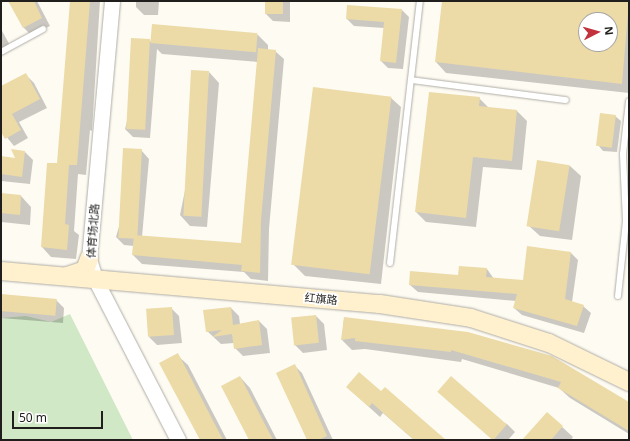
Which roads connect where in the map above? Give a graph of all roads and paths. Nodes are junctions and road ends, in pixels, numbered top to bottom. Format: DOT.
graph roads {
  1 [pos="106,1"];
  2 [pos="112,1"];
  3 [pos="420,1"];
  4 [pos="43,30"];
  5 [pos="1,52"];
  6 [pos="411,80"];
  7 [pos="566,100"];
  8 [pos="629,101"];
  9 [pos="1,263"];
  10 [pos="390,263"];
  11 [pos="1,271"];
  12 [pos="92,271"];
  13 [pos="63,273"];
  14 [pos="618,296"];
  15 [pos="629,368"];
  16 [pos="629,382"];
  17 [pos="170,440"];
  18 [pos="178,440"];
  1 -- 12 [label="street, 体育场北路"];
  2 -- 12 [label="street, 体育场北路"];
  3 -- 6 [label="lane"];
  4 -- 5 [label="lane"];
  6 -- 7 [label="lane"];
  6 -- 10 [label="lane"];
  8 -- 14 [label="lane"];
  9 -- 13 [label="main road"];
  11 -- 13 [label="main road"];
  12 -- 13 [label="main road"];
  12 -- 15 [label="main road, 红旗路"];
  12 -- 16 [label="main road, 红旗路"];
  12 -- 17 [label="street"];
  12 -- 18 [label="street"];
}
